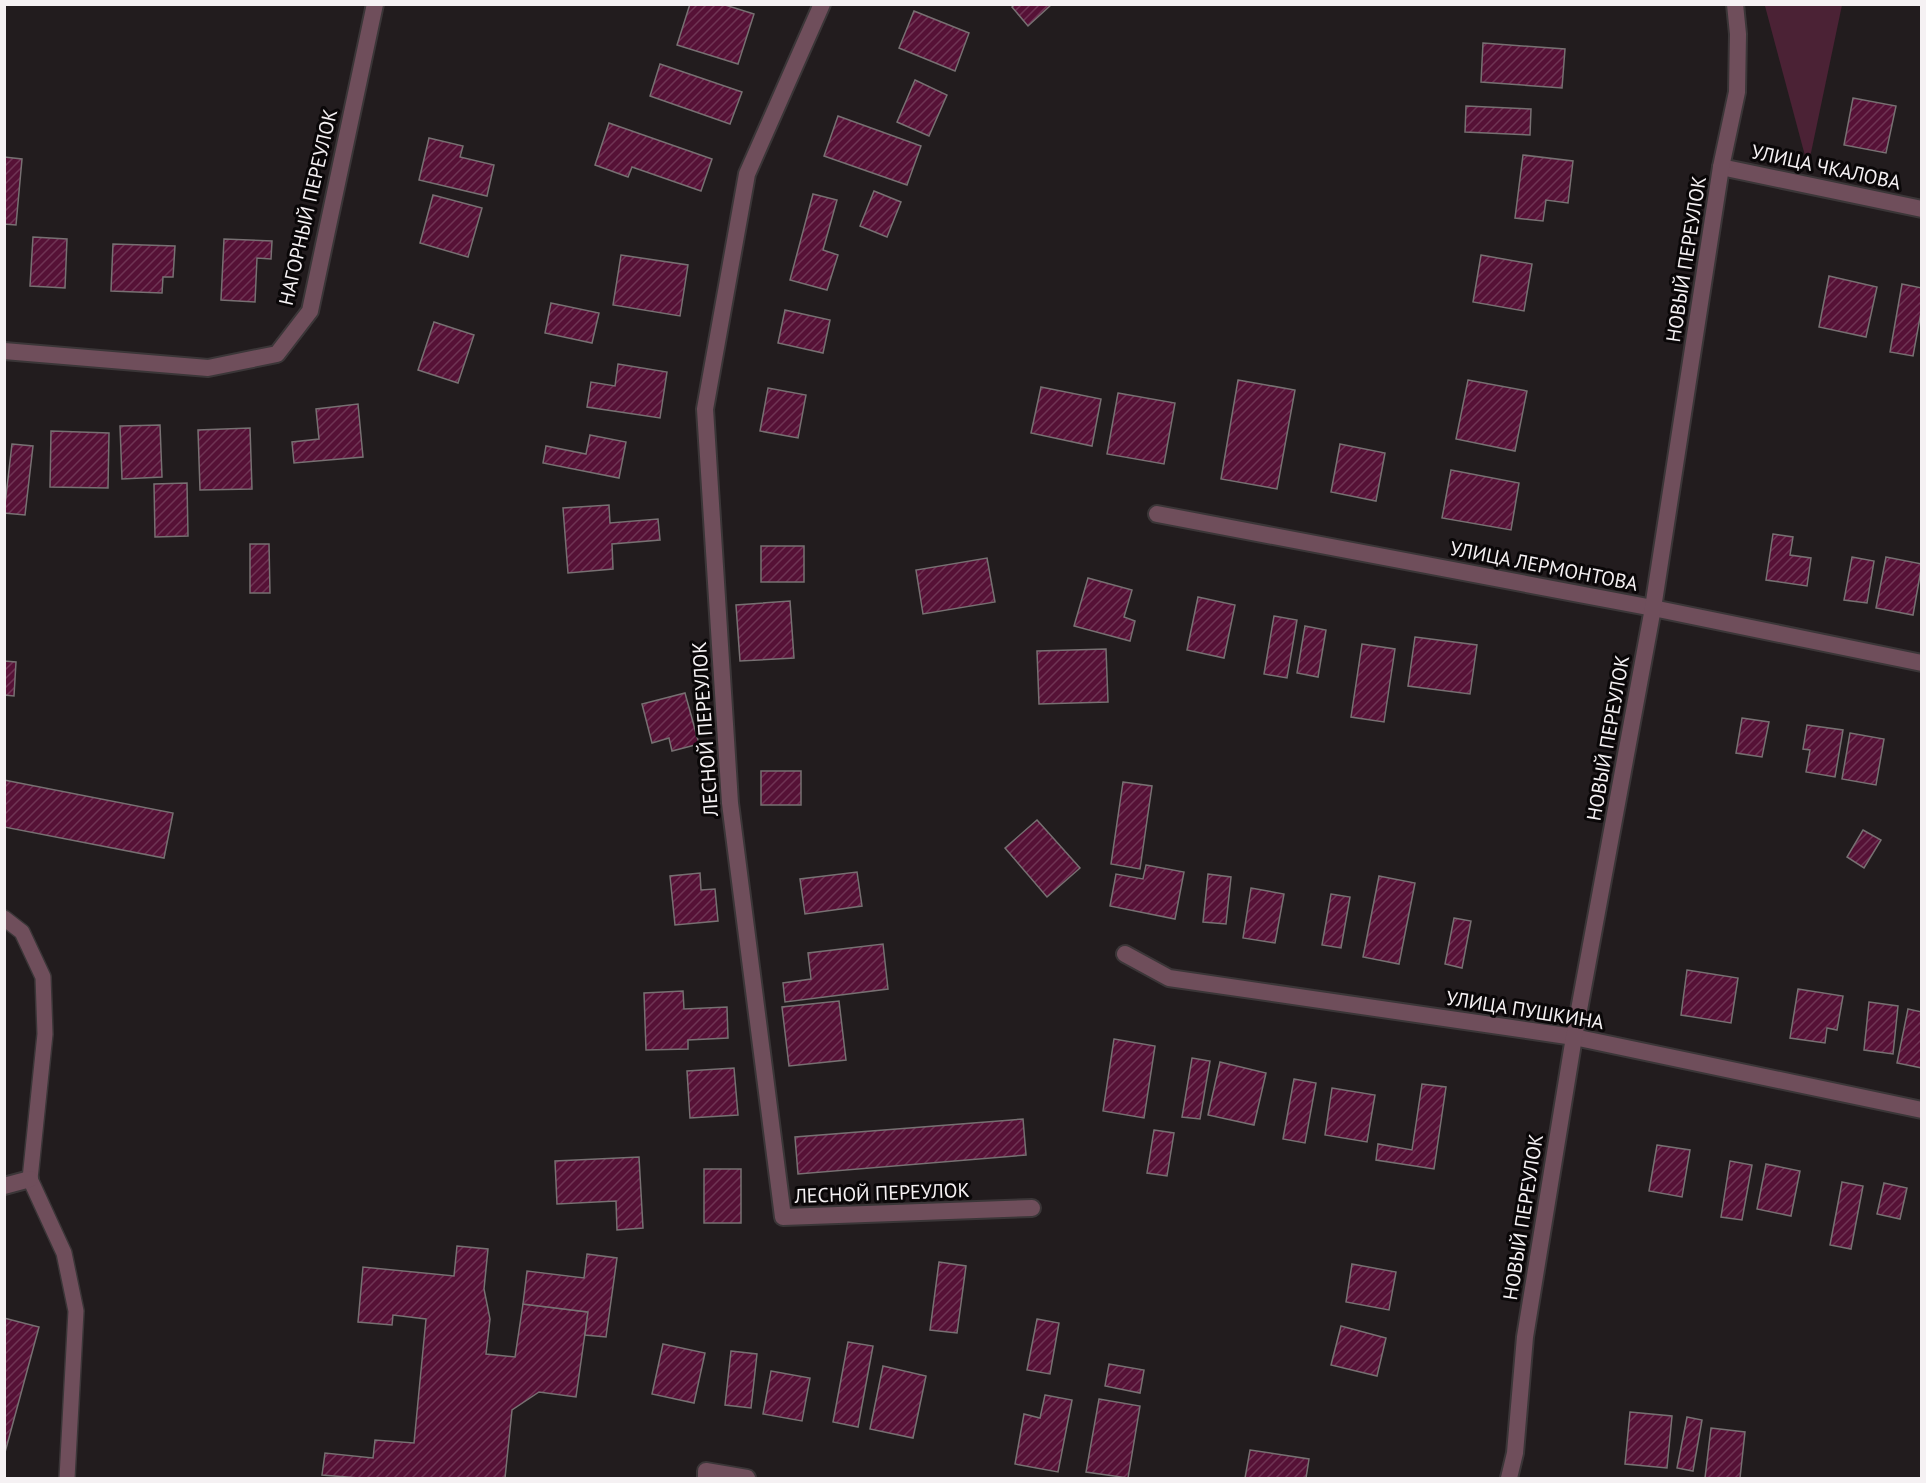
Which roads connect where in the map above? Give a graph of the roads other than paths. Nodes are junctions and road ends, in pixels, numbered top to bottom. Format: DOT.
graph roads {
  1 [pos="375,4"];
  2 [pos="822,4"];
  3 [pos="1736,4"];
  4 [pos="1721,167"];
  5 [pos="1922,209"];
  6 [pos="4,351"];
  7 [pos="1157,514"];
  8 [pos="1653,608"];
  9 [pos="1922,663"];
  10 [pos="4,918"];
  11 [pos="1125,954"];
  12 [pos="1574,1037"];
  13 [pos="1922,1110"];
  14 [pos="30,1179"];
  15 [pos="4,1186"];
  16 [pos="1032,1208"];
  17 [pos="706,1475"];
  18 [pos="66,1479"];
  19 [pos="747,1479"];
  20 [pos="1509,1479"];
  1 -- 6 [label="street, НАГОРНЫЙ ПЕРЕУЛОК"];
  2 -- 16 [label="street, ЛЕСНОЙ ПЕРЕУЛОК"];
  3 -- 4 [label="street, НОВЫЙ ПЕРЕУЛОК"];
  4 -- 5 [label="street, УЛИЦА ЧКАЛОВА"];
  4 -- 8 [label="street, НОВЫЙ ПЕРЕУЛОК"];
  7 -- 8 [label="street, УЛИЦА ЛЕРМОНТОВА"];
  8 -- 9 [label="street, УЛИЦА ЛЕРМОНТОВА"];
  8 -- 12 [label="street, НОВЫЙ ПЕРЕУЛОК"];
  10 -- 14 [label="lane"];
  11 -- 12 [label="street, УЛИЦА ПУШКИНА"];
  12 -- 13 [label="street, УЛИЦА ПУШКИНА"];
  12 -- 20 [label="street, НОВЫЙ ПЕРЕУЛОК"];
  14 -- 15 [label="street"];
  14 -- 18 [label="lane"];
  17 -- 19 [label="street"];
}
